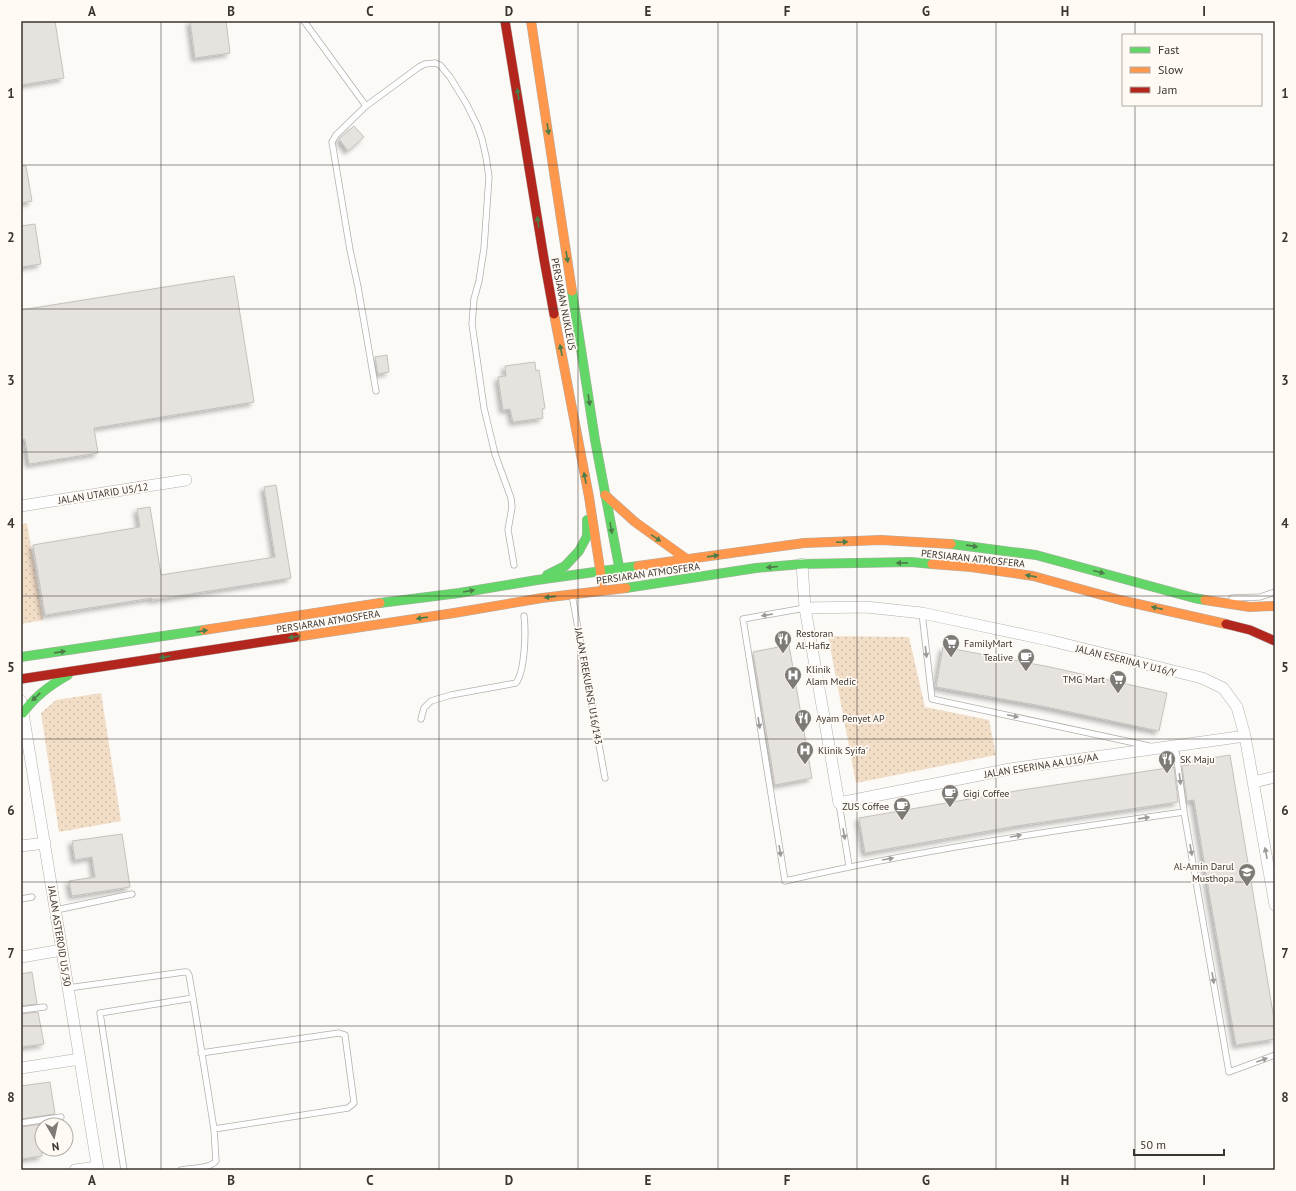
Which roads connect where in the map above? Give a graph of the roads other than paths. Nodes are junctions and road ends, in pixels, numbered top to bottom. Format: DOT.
graph roads {
  1 [pos="304,21"];
  2 [pos="505,21"];
  3 [pos="531,21"];
  4 [pos="366,106"];
  5 [pos="376,391"];
  6 [pos="186,480"];
  7 [pos="605,495"];
  8 [pos="589,497"];
  9 [pos="21,506"];
  10 [pos="688,560"];
  11 [pos="802,564"];
  12 [pos="514,565"];
  13 [pos="619,568"];
  14 [pos="600,572"];
  15 [pos="537,580"];
  16 [pos="623,588"];
  17 [pos="603,591"];
  18 [pos="1275,592"];
  19 [pos="572,594"];
  20 [pos="1194,598"];
  21 [pos="1275,606"];
  22 [pos="805,608"];
  23 [pos="922,613"];
  24 [pos="1175,613"];
  25 [pos="524,616"];
  26 [pos="1275,641"];
  27 [pos="1275,651"];
  28 [pos="21,657"];
  29 [pos="76,670"];
  30 [pos="21,678"];
  31 [pos="21,701"];
  32 [pos="22,712"];
  33 [pos="420,719"];
  34 [pos="1245,736"];
  35 [pos="1175,745"];
  36 [pos="1158,748"];
  37 [pos="1275,777"];
  38 [pos="605,778"];
  39 [pos="1254,782"];
  40 [pos="839,803"];
  41 [pos="1184,812"];
  42 [pos="45,843"];
  43 [pos="21,846"];
  44 [pos="850,866"];
  45 [pos="132,894"];
  46 [pos="32,897"];
  47 [pos="21,899"];
  48 [pos="1275,905"];
  49 [pos="56,910"];
  50 [pos="62,950"];
  51 [pos="21,957"];
  52 [pos="68,988"];
  53 [pos="193,998"];
  54 [pos="44,1007"];
  55 [pos="21,1010"];
  56 [pos="201,1053"];
  57 [pos="1275,1055"];
  58 [pos="80,1059"];
  59 [pos="21,1068"];
  60 [pos="61,1116"];
  61 [pos="21,1123"];
  62 [pos="214,1129"];
  63 [pos="97,1168"];
  64 [pos="75,1170"];
  65 [pos="124,1170"];
  66 [pos="181,1170"];
  1 -- 4 [label="lane"];
  8 -- 2 [label="street, PERSIARAN NUKLEUS, one-way"];
  3 -- 7 [label="street, PERSIARAN NUKLEUS, one-way"];
  4 -- 5 [label="lane"];
  4 -- 12 [label="lane"];
  6 -- 9 [label="street, JALAN UTARID U5/12"];
  7 -- 10 [label="street, one-way"];
  7 -- 13 [label="street, PERSIARAN NUKLEUS, one-way"];
  8 -- 14 [label="street, PERSIARAN NUKLEUS"];
  8 -- 15 [label="street"];
  10 -- 13 [label="street, PERSIARAN ATMOSFERA"];
  10 -- 20 [label="street, PERSIARAN ATMOSFERA, one-way"];
  11 -- 16 [label="street, PERSIARAN ATMOSFERA, one-way"];
  11 -- 22 [label="street"];
  24 -- 11 [label="street, PERSIARAN ATMOSFERA, one-way"];
  13 -- 14 [label="street, PERSIARAN ATMOSFERA"];
  13 -- 16 [label="street, PERSIARAN NUKLEUS"];
  14 -- 15 [label="street, PERSIARAN ATMOSFERA"];
  14 -- 17 [label="street, PERSIARAN NUKLEUS"];
  28 -- 15 [label="street, PERSIARAN ATMOSFERA, one-way"];
  16 -- 17 [label="street, PERSIARAN ATMOSFERA"];
  17 -- 19 [label="street, PERSIARAN ATMOSFERA"];
  18 -- 20 [label="lane"];
  19 -- 29 [label="street, PERSIARAN ATMOSFERA, one-way"];
  19 -- 38 [label="lane, JALAN FREKUENSI U16/143"];
  20 -- 21 [label="street, PERSIARAN ATMOSFERA"];
  22 -- 23 [label="street, JALAN ESERINA Y U16/Y"];
  22 -- 40 [label="street"];
  22 -- 44 [label="lane, one-way"];
  23 -- 34 [label="street, JALAN ESERINA Y U16/Y"];
  23 -- 36 [label="lane, one-way"];
  24 -- 26 [label="street, PERSIARAN ATMOSFERA"];
  24 -- 27 [label="street"];
  25 -- 33 [label="lane"];
  29 -- 30 [label="street, PERSIARAN ATMOSFERA"];
  29 -- 32 [label="street, one-way"];
  31 -- 32 [label="street, JALAN ASTEROID U5/30"];
  32 -- 42 [label="street, JALAN ASTEROID U5/30"];
  34 -- 35 [label="street, JALAN ESERINA AA U16/AA"];
  34 -- 39 [label="street, JALAN ESERINA Y U16/Y"];
  35 -- 36 [label="street, JALAN ESERINA AA U16/AA"];
  35 -- 41 [label="lane, one-way"];
  36 -- 40 [label="street, JALAN ESERINA AA U16/AA"];
  37 -- 39 [label="street"];
  48 -- 39 [label="street, JALAN ESERINA Y U16/Y, one-way"];
  40 -- 44 [label="lane, one-way"];
  44 -- 41 [label="lane, one-way"];
  41 -- 57 [label="lane, one-way"];
  42 -- 43 [label="street"];
  42 -- 49 [label="street, JALAN ASTEROID U5/30"];
  45 -- 49 [label="lane"];
  46 -- 47 [label="lane"];
  49 -- 50 [label="street, JALAN ASTEROID U5/30"];
  50 -- 51 [label="street"];
  50 -- 52 [label="street, JALAN ASTEROID U5/30"];
  52 -- 53 [label="lane"];
  52 -- 58 [label="street, JALAN ASTEROID U5/30"];
  53 -- 56 [label="lane"];
  53 -- 65 [label="lane"];
  54 -- 55 [label="lane"];
  56 -- 62 [label="lane"];
  56 -- 62 [label="lane"];
  58 -- 59 [label="street"];
  58 -- 63 [label="street, JALAN ASTEROID U5/30"];
  60 -- 61 [label="lane"];
  62 -- 66 [label="lane"];
  63 -- 64 [label="street"];
}
